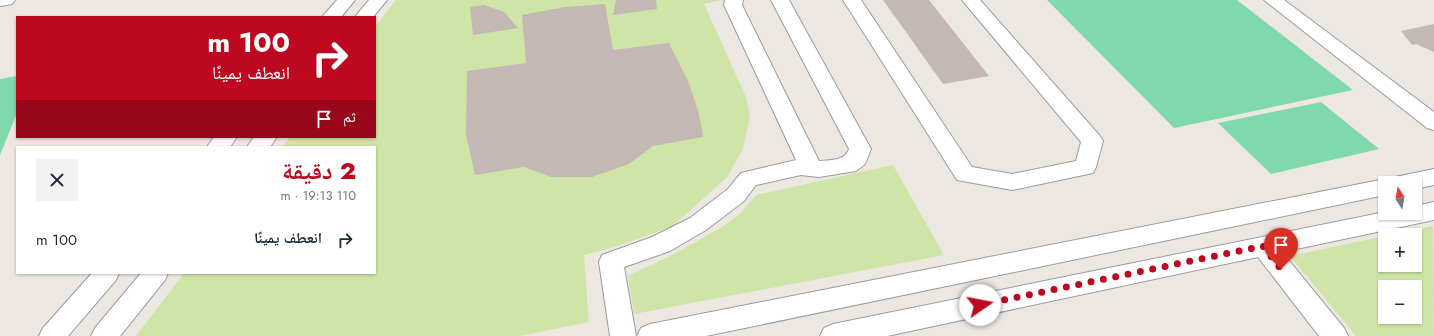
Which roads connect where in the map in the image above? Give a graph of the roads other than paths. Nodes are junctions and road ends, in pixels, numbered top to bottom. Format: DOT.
graph roads {
  1 [pos="6,0"];
  2 [pos="346,0"];
  3 [pos="378,0"];
  4 [pos="734,0"];
  5 [pos="780,0"];
  6 [pos="852,0"];
  7 [pos="970,0"];
  8 [pos="1273,0"];
  9 [pos="0,1"];
  10 [pos="332,16"];
  11 [pos="365,16"];
  12 [pos="1434,123"];
  13 [pos="225,138"];
  14 [pos="265,138"];
  15 [pos="219,146"];
  16 [pos="259,146"];
  17 [pos="812,168"];
  18 [pos="1434,177"];
  19 [pos="1422,179"];
  20 [pos="1378,188"];
  21 [pos="1434,211"];
  22 [pos="1263,246"];
  23 [pos="982,269"];
  24 [pos="106,274"];
  25 [pos="155,274"];
  26 [pos="922,280"];
  27 [pos="995,302"];
  28 [pos="935,315"];
  29 [pos="52,336"];
  30 [pos="104,336"];
  31 [pos="623,336"];
  32 [pos="650,336"];
  33 [pos="833,336"];
  34 [pos="1335,336"];
  1 -- 9 [label="street"];
  2 -- 10 [label="street"];
  3 -- 11 [label="street"];
  4 -- 17 [label="street"];
  5 -- 17 [label="street"];
  6 -- 7 [label="street"];
  8 -- 12 [label="street"];
  13 -- 15 [label="street"];
  14 -- 16 [label="street"];
  17 -- 31 [label="street"];
  18 -- 19 [label="street"];
  20 -- 23 [label="street"];
  21 -- 22 [label="street"];
  22 -- 27 [label="street"];
  22 -- 34 [label="street"];
  23 -- 26 [label="street"];
  23 -- 27 [label="street"];
  24 -- 29 [label="street"];
  25 -- 30 [label="street"];
  26 -- 28 [label="street"];
  26 -- 32 [label="street"];
  27 -- 28 [label="street"];
  28 -- 33 [label="street"];
}
